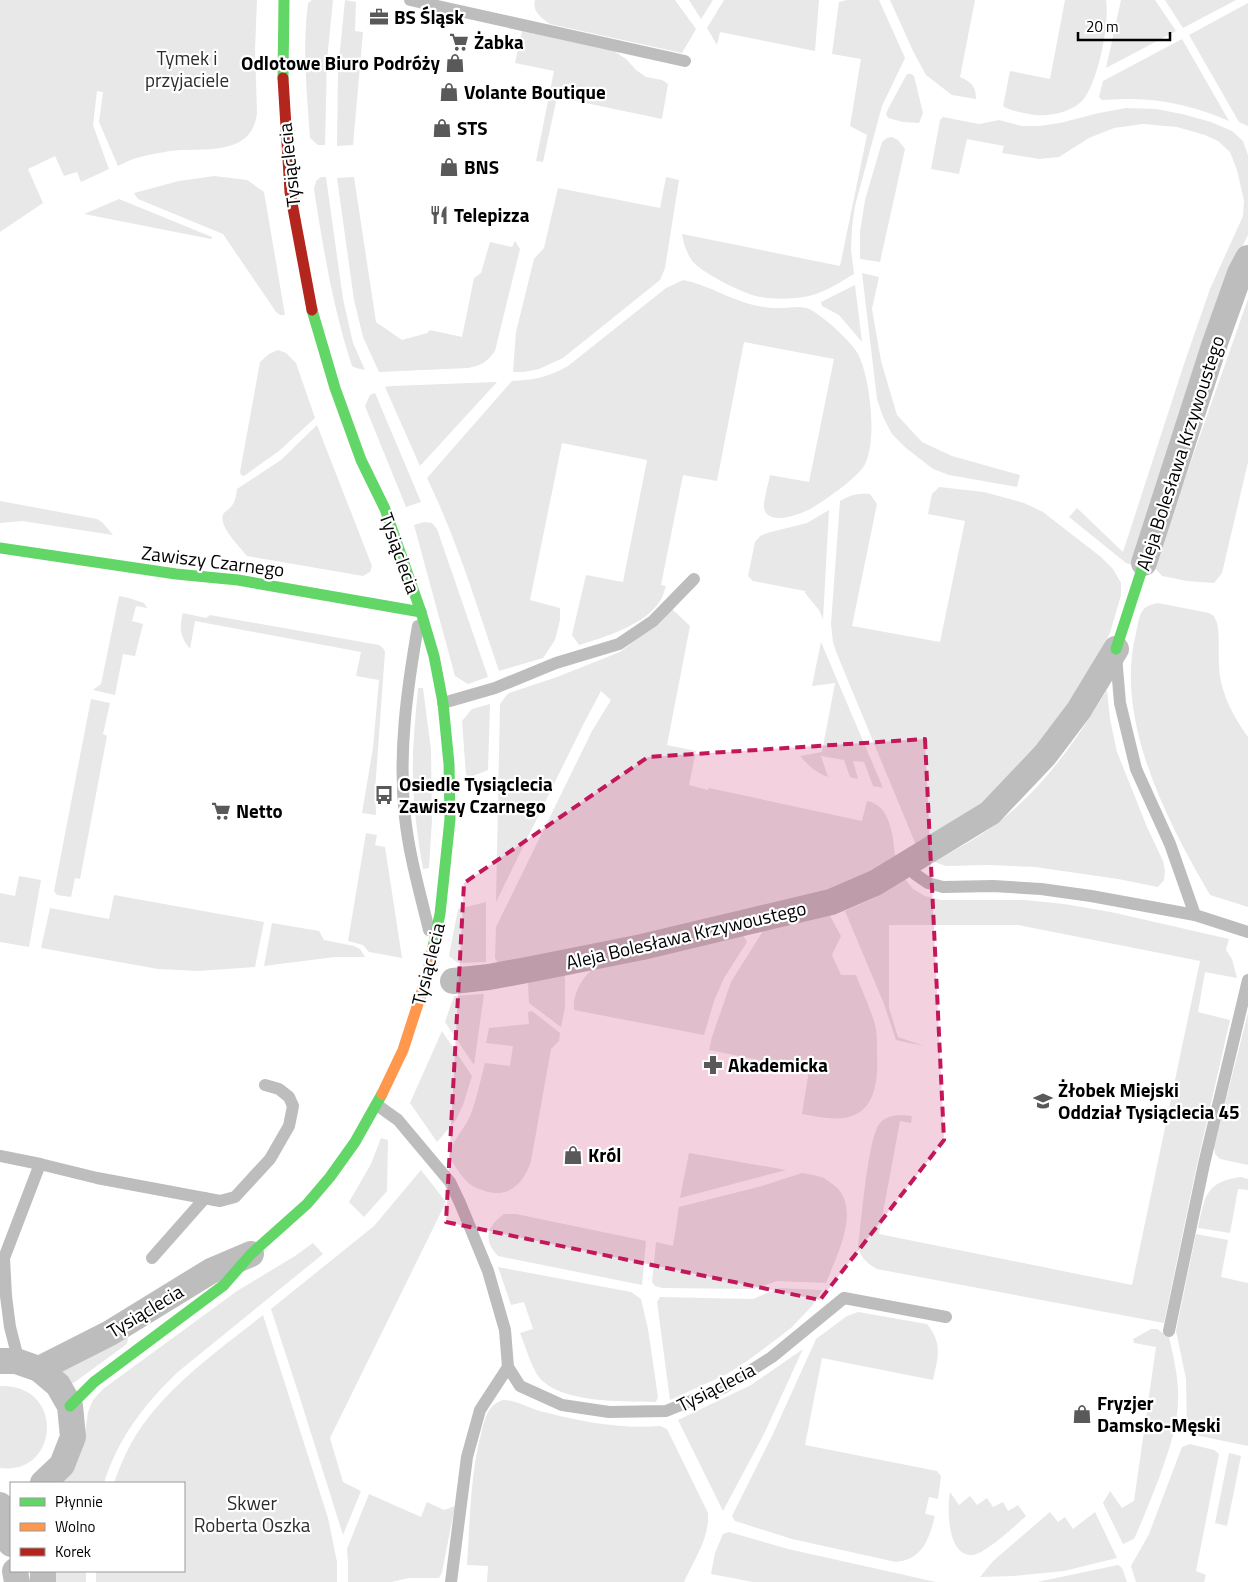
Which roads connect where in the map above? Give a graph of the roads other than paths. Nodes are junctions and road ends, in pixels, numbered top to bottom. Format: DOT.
graph roads {
  1 [pos="284,0"];
  2 [pos="410,0"];
  3 [pos="685,61"];
  4 [pos="1248,258"];
  5 [pos="0,548"];
  6 [pos="1144,563"];
  7 [pos="694,579"];
  8 [pos="421,612"];
  9 [pos="1116,649"];
  10 [pos="443,703"];
  11 [pos="910,861"];
  12 [pos="1196,916"];
  13 [pos="1248,932"];
  14 [pos="434,948"];
  15 [pos="1248,980"];
  16 [pos="453,981"];
  17 [pos="265,1085"];
  18 [pos="377,1105"];
  19 [pos="0,1156"];
  20 [pos="40,1164"];
  21 [pos="204,1198"];
  22 [pos="251,1254"];
  23 [pos="152,1258"];
  24 [pos="2,1262"];
  25 [pos="946,1317"];
  26 [pos="1169,1331"];
  27 [pos="19,1364"];
  28 [pos="508,1367"];
  29 [pos="70,1406"];
  30 [pos="44,1482"];
  31 [pos="0,1505"];
  32 [pos="10,1540"];
  33 [pos="451,1582"];
  1 -- 8 [label="street, Tysiąclecia"];
  2 -- 3 [label="lane"];
  4 -- 6 [label="street, Aleja Bolesława Krzywoustego"];
  5 -- 8 [label="street, Zawiszy Czarnego"];
  6 -- 9 [label="street, Aleja Bolesława Krzywoustego"];
  7 -- 10 [label="lane"];
  8 -- 10 [label="street, Tysiąclecia"];
  8 -- 14 [label="lane"];
  9 -- 11 [label="street, Aleja Bolesława Krzywoustego"];
  9 -- 12 [label="lane, Aleja Bolesława Krzywoustego"];
  10 -- 14 [label="street, Tysiąclecia"];
  11 -- 12 [label="lane"];
  11 -- 16 [label="street, Aleja Bolesława Krzywoustego"];
  12 -- 13 [label="lane"];
  14 -- 18 [label="street, Tysiąclecia"];
  15 -- 26 [label="lane"];
  17 -- 21 [label="lane"];
  18 -- 22 [label="street, Tysiąclecia"];
  18 -- 28 [label="lane"];
  19 -- 20 [label="lane"];
  20 -- 21 [label="lane"];
  20 -- 24 [label="lane"];
  21 -- 23 [label="lane"];
  22 -- 27 [label="street, Tysiąclecia"];
  22 -- 29 [label="street, Tysiąclecia"];
  24 -- 27 [label="lane"];
  25 -- 28 [label="lane, Tysiąclecia"];
  27 -- 29 [label="street"];
  28 -- 33 [label="lane"];
  29 -- 30 [label="street"];
  31 -- 32 [label="street"];
}
